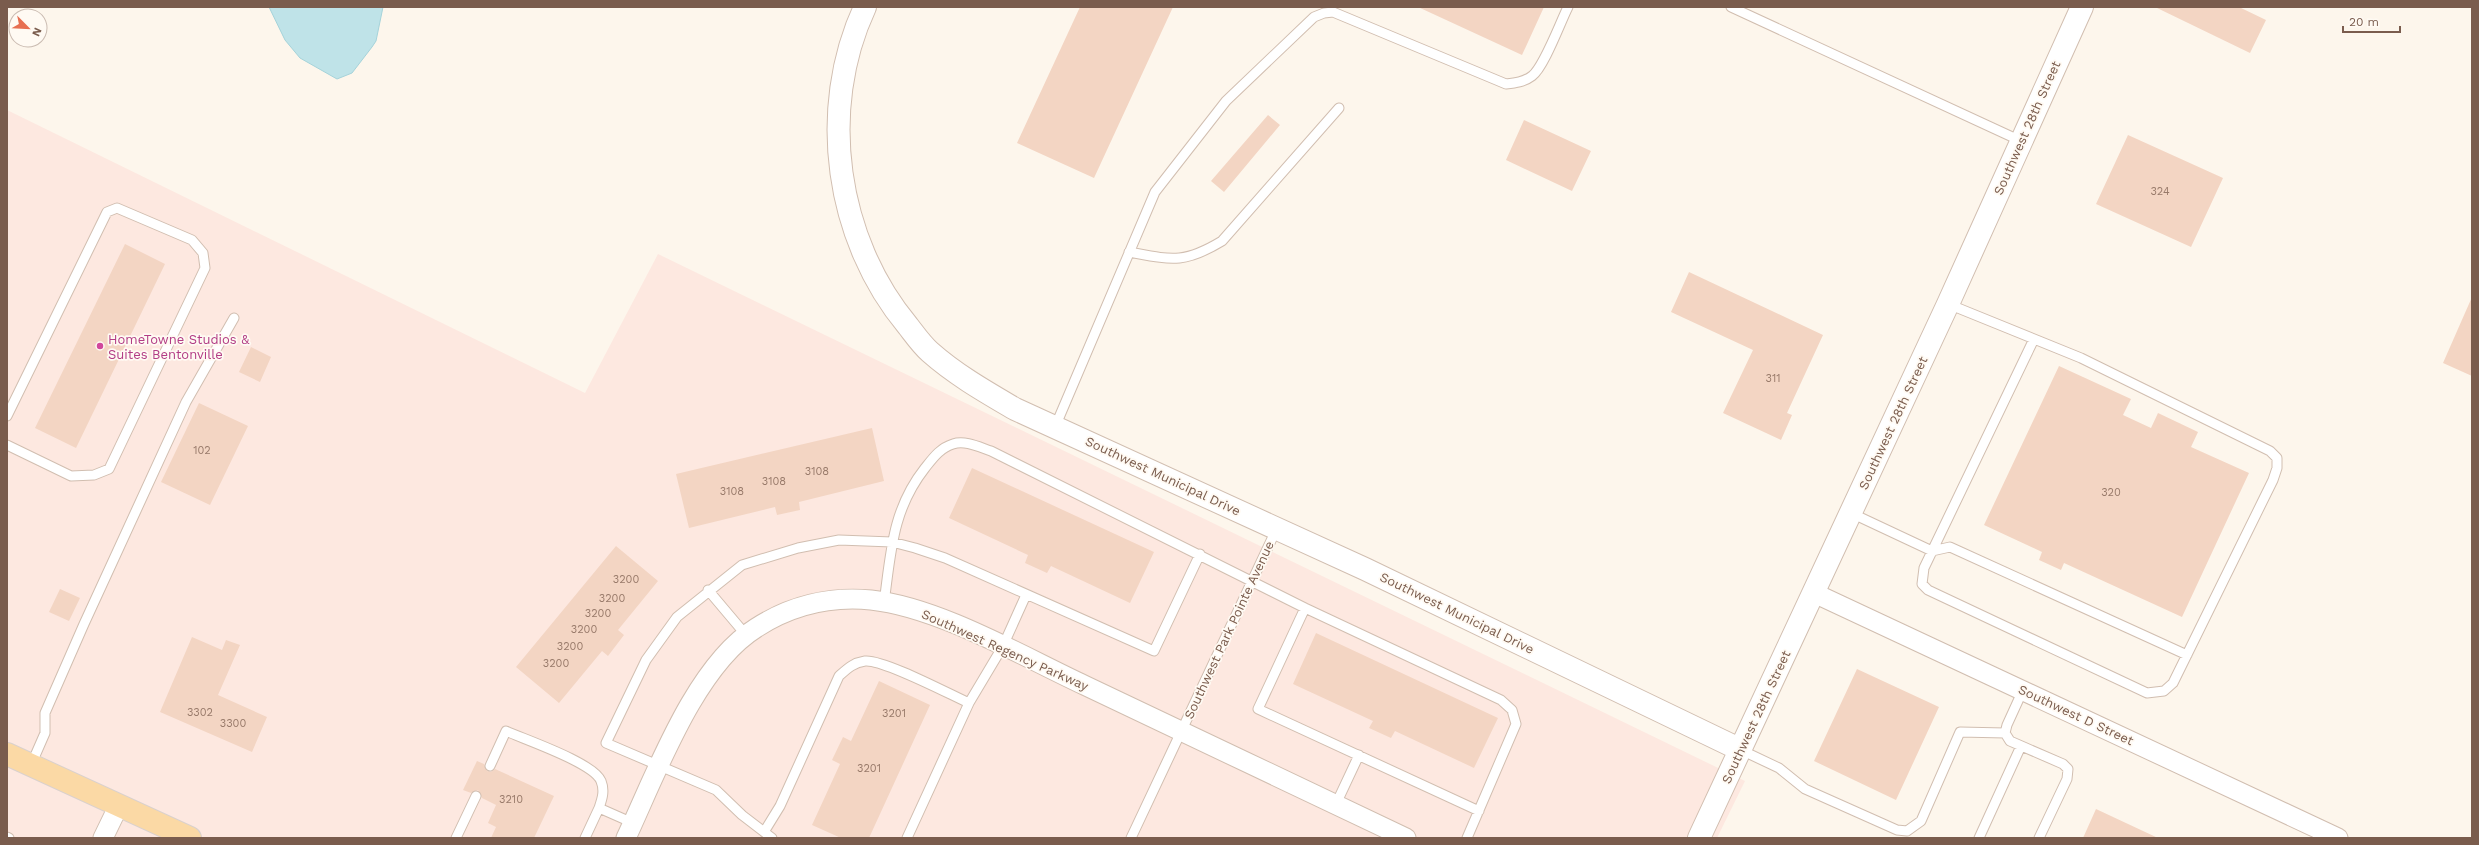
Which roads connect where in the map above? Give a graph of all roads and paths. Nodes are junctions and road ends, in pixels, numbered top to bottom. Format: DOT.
graph roads {
  1 [pos="865,7"];
  2 [pos="1568,7"];
  3 [pos="1731,7"];
  4 [pos="2082,7"];
  5 [pos="1339,108"];
  6 [pos="2021,140"];
  7 [pos="1130,252"];
  8 [pos="1948,304"];
  9 [pos="234,318"];
  10 [pos="2034,339"];
  11 [pos="7,416"];
  12 [pos="1055,427"];
  13 [pos="7,445"];
  14 [pos="1851,513"];
  15 [pos="1277,528"];
  16 [pos="892,542"];
  17 [pos="1932,551"];
  18 [pos="1200,554"];
  19 [pos="1252,581"];
  20 [pos="708,590"];
  21 [pos="1814,593"];
  22 [pos="1026,595"];
  23 [pos="884,603"];
  24 [pos="1305,608"];
  25 [pos="746,635"];
  26 [pos="1002,646"];
  27 [pos="2187,656"];
  28 [pos="2023,690"];
  29 [pos="969,703"];
  30 [pos="1182,732"];
  31 [pos="2005,733"];
  32 [pos="2021,746"];
  33 [pos="1741,750"];
  34 [pos="7,754"];
  35 [pos="1359,755"];
  36 [pos="31,765"];
  37 [pos="660,765"];
  38 [pos="490,766"];
  39 [pos="476,796"];
  40 [pos="1336,804"];
  41 [pos="119,805"];
  42 [pos="599,808"];
  43 [pos="1479,811"];
  44 [pos="629,831"];
  45 [pos="764,832"];
  46 [pos="103,838"];
  47 [pos="190,838"];
  48 [pos="456,838"];
  49 [pos="585,838"];
  50 [pos="772,838"];
  51 [pos="907,838"];
  52 [pos="1131,838"];
  53 [pos="1406,838"];
  54 [pos="1467,838"];
  55 [pos="1699,838"];
  56 [pos="1979,838"];
  57 [pos="2039,838"];
  58 [pos="2338,838"];
  1 -- 12 [label="street, Southwest Municipal Drive"];
  2 -- 7 [label="lane"];
  3 -- 6 [label="lane"];
  4 -- 6 [label="street, Southwest 28th Street"];
  5 -- 7 [label="lane"];
  6 -- 8 [label="street, Southwest 28th Street"];
  7 -- 12 [label="lane"];
  8 -- 10 [label="lane"];
  8 -- 14 [label="street, Southwest 28th Street"];
  9 -- 36 [label="lane"];
  10 -- 17 [label="lane"];
  10 -- 27 [label="lane"];
  11 -- 13 [label="lane"];
  12 -- 15 [label="street, Southwest Municipal Drive"];
  14 -- 17 [label="lane"];
  14 -- 21 [label="street, Southwest 28th Street"];
  15 -- 19 [label="lane, Southwest Park Pointe Avenue"];
  15 -- 33 [label="street, Southwest Municipal Drive"];
  16 -- 18 [label="lane"];
  16 -- 20 [label="lane"];
  16 -- 22 [label="lane"];
  16 -- 23 [label="lane"];
  17 -- 27 [label="lane"];
  17 -- 27 [label="lane"];
  18 -- 19 [label="lane"];
  18 -- 22 [label="lane"];
  19 -- 24 [label="lane"];
  19 -- 30 [label="lane, Southwest Park Pointe Avenue"];
  20 -- 25 [label="lane"];
  20 -- 37 [label="lane"];
  21 -- 28 [label="street, Southwest D Street"];
  21 -- 33 [label="street, Southwest 28th Street"];
  22 -- 26 [label="lane"];
  23 -- 25 [label="street, Southwest Regency Parkway"];
  23 -- 26 [label="street, Southwest Regency Parkway"];
  24 -- 35 [label="lane"];
  24 -- 43 [label="lane"];
  25 -- 37 [label="street, Southwest Regency Parkway"];
  26 -- 29 [label="lane"];
  26 -- 30 [label="street, Southwest Regency Parkway"];
  28 -- 31 [label="lane"];
  28 -- 58 [label="street, Southwest D Street"];
  29 -- 45 [label="lane"];
  29 -- 51 [label="lane"];
  30 -- 40 [label="street, Southwest Regency Parkway"];
  30 -- 52 [label="lane, Southwest Park Pointe Avenue"];
  31 -- 32 [label="lane"];
  31 -- 33 [label="lane"];
  32 -- 56 [label="lane"];
  32 -- 57 [label="lane"];
  33 -- 55 [label="street, Southwest 28th Street"];
  34 -- 36 [label="main road"];
  35 -- 40 [label="lane"];
  35 -- 43 [label="lane"];
  36 -- 41 [label="main road"];
  37 -- 44 [label="street, Southwest Regency Parkway"];
  37 -- 45 [label="lane"];
  38 -- 42 [label="lane"];
  39 -- 48 [label="lane"];
  40 -- 53 [label="street, Southwest Regency Parkway"];
  41 -- 46 [label="street"];
  41 -- 47 [label="main road"];
  42 -- 44 [label="lane"];
  42 -- 49 [label="lane"];
  43 -- 54 [label="lane"];
  45 -- 50 [label="lane"];
}
